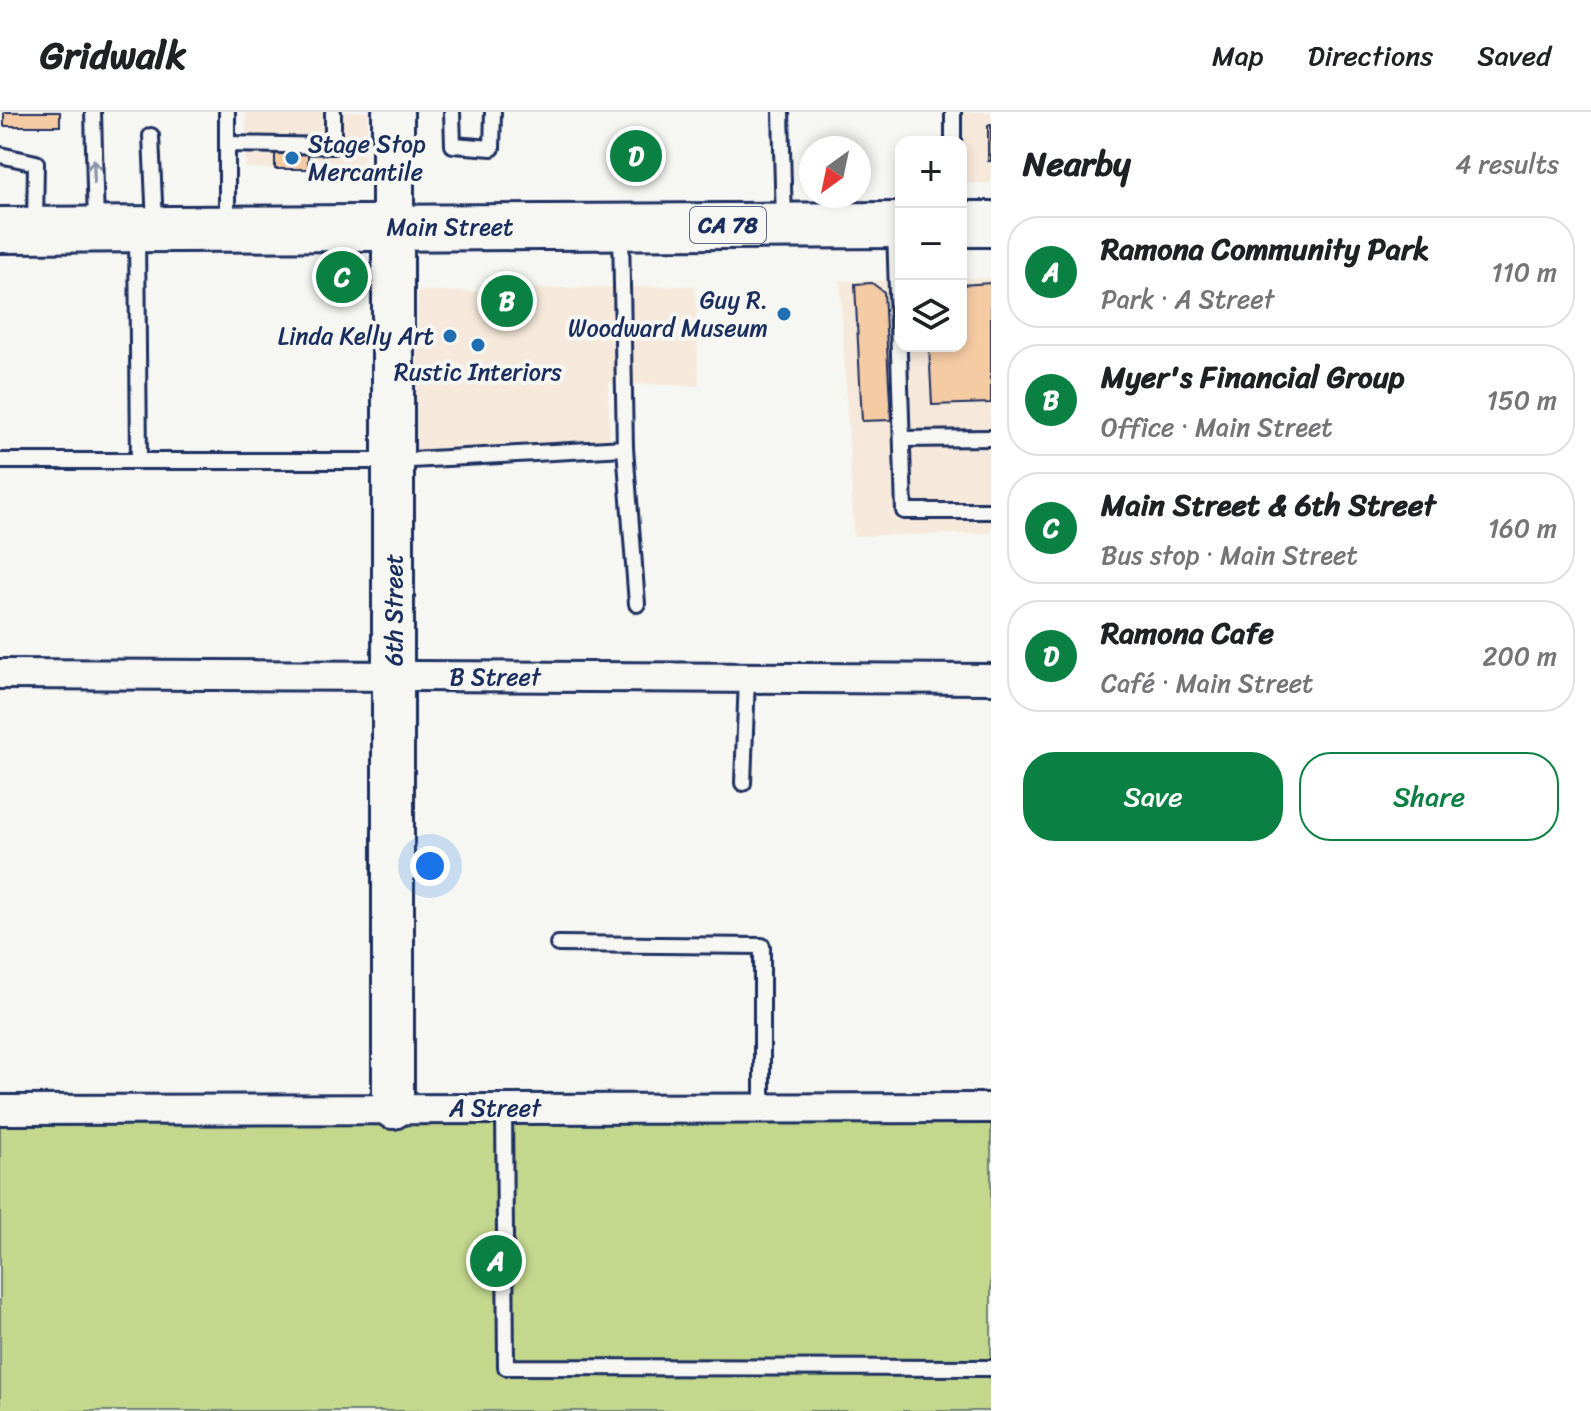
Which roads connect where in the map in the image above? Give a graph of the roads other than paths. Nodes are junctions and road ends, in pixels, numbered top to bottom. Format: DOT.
graph roads {
  1 [pos="93,112"];
  2 [pos="227,112"];
  3 [pos="333,112"];
  4 [pos="393,112"];
  5 [pos="452,112"];
  6 [pos="493,112"];
  7 [pos="781,112"];
  8 [pos="953,112"];
  9 [pos="151,136"];
  10 [pos="953,136"];
  11 [pos="227,144"];
  12 [pos="0,155"];
  13 [pos="967,224"];
  14 [pos="991,224"];
  15 [pos="784,225"];
  16 [pos="895,225"];
  17 [pos="620,226"];
  18 [pos="393,227"];
  19 [pos="227,228"];
  20 [pos="17,229"];
  21 [pos="129,229"];
  22 [pos="899,280"];
  23 [pos="991,438"];
  24 [pos="902,439"];
  25 [pos="625,448"];
  26 [pos="0,461"];
  27 [pos="139,461"];
  28 [pos="393,461"];
  29 [pos="991,511"];
  30 [pos="637,604"];
  31 [pos="0,674"];
  32 [pos="394,677"];
  33 [pos="747,678"];
  34 [pos="991,679"];
  35 [pos="743,783"];
  36 [pos="558,944"];
  37 [pos="393,1108"];
  38 [pos="504,1108"];
  39 [pos="762,1108"];
  40 [pos="991,1108"];
  41 [pos="0,1110"];
  42 [pos="991,1368"];
  21 -- 1 [label="lane, one-way"];
  2 -- 11 [label="lane"];
  3 -- 11 [label="lane"];
  4 -- 18 [label="street, 6th Street"];
  5 -- 6 [label="lane"];
  7 -- 15 [label="lane"];
  8 -- 10 [label="lane"];
  9 -- 21 [label="lane"];
  11 -- 19 [label="lane"];
  12 -- 20 [label="lane"];
  13 -- 14 [label="main road"];
  15 -- 16 [label="main road, Main Street / CA 78"];
  15 -- 17 [label="main road, Main Street / CA 78"];
  17 -- 18 [label="main road, Main Street / CA 78"];
  17 -- 25 [label="lane"];
  18 -- 19 [label="main road, Main Street / CA 78"];
  18 -- 28 [label="street, 6th Street"];
  19 -- 21 [label="main road, Main Street / CA 78"];
  20 -- 21 [label="main road, Main Street / CA 78"];
  21 -- 27 [label="lane"];
  22 -- 24 [label="lane"];
  23 -- 24 [label="lane"];
  24 -- 29 [label="lane"];
  25 -- 28 [label="lane"];
  25 -- 30 [label="lane"];
  26 -- 27 [label="lane"];
  27 -- 28 [label="lane"];
  28 -- 32 [label="street, 6th Street"];
  31 -- 32 [label="street, B Street"];
  32 -- 33 [label="street, B Street"];
  32 -- 37 [label="street, 6th Street"];
  33 -- 34 [label="street, B Street"];
  33 -- 35 [label="lane"];
  36 -- 39 [label="lane"];
  37 -- 38 [label="street, A Street"];
  37 -- 41 [label="street, A Street"];
  38 -- 39 [label="street, A Street"];
  38 -- 42 [label="lane"];
  39 -- 40 [label="street, A Street"];
}
